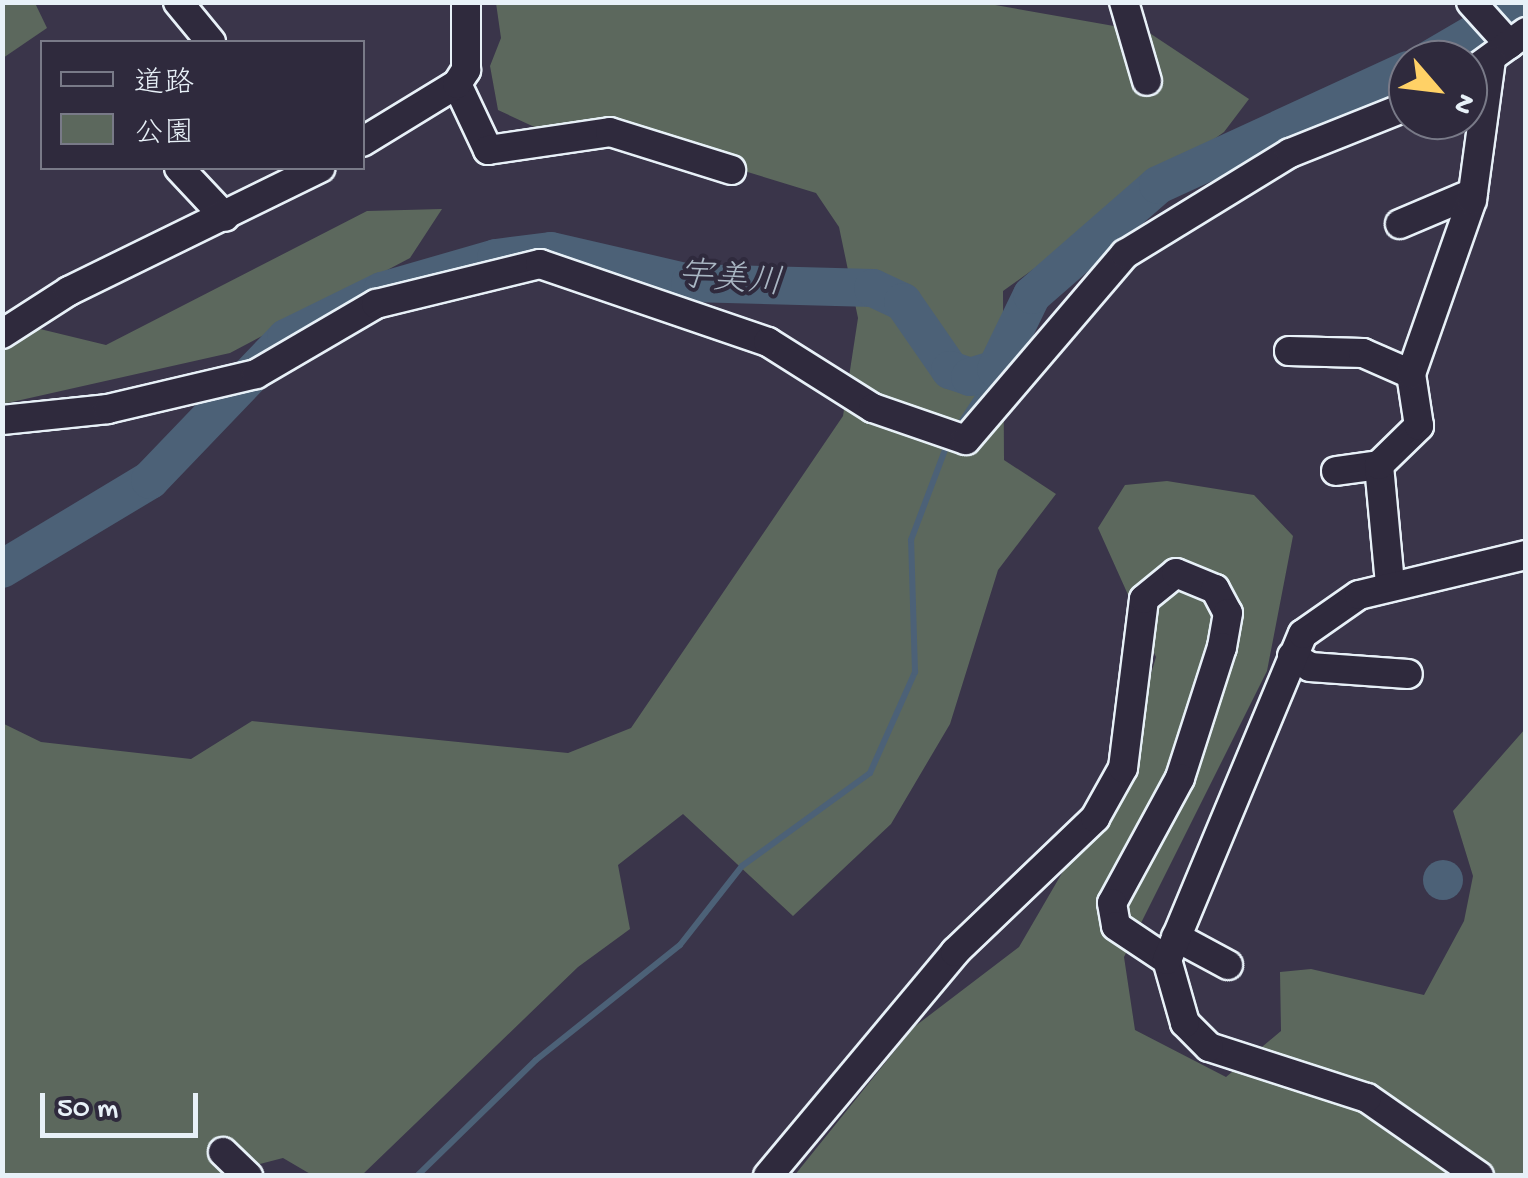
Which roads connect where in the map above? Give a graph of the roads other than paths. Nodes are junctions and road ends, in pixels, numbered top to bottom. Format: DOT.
graph roads {
  1 [pos="178,2"];
  2 [pos="466,2"];
  3 [pos="1124,2"];
  4 [pos="1475,6"];
  5 [pos="209,40"];
  6 [pos="1506,46"];
  7 [pos="1147,80"];
  8 [pos="458,84"];
  9 [pos="1388,114"];
  10 [pos="365,140"];
  11 [pos="181,170"];
  12 [pos="312,170"];
  13 [pos="731,170"];
  14 [pos="1473,194"];
  15 [pos="225,218"];
  16 [pos="1400,224"];
  17 [pos="2,334"];
  18 [pos="1289,351"];
  19 [pos="1412,374"];
  20 [pos="2,420"];
  21 [pos="1379,465"];
  22 [pos="1336,472"];
  23 [pos="1526,554"];
  24 [pos="1390,584"];
  25 [pos="1292,656"];
  26 [pos="1408,674"];
  27 [pos="1172,948"];
  28 [pos="1228,965"];
  29 [pos="223,1152"];
  30 [pos="248,1176"];
  31 [pos="768,1176"];
  32 [pos="1478,1176"];
  1 -- 5 [label="street"];
  2 -- 8 [label="street"];
  3 -- 7 [label="street"];
  4 -- 6 [label="street"];
  6 -- 14 [label="street"];
  8 -- 10 [label="street"];
  8 -- 13 [label="street"];
  9 -- 20 [label="street"];
  11 -- 15 [label="street"];
  12 -- 15 [label="street"];
  14 -- 16 [label="street"];
  14 -- 19 [label="street"];
  15 -- 17 [label="street"];
  18 -- 19 [label="street"];
  19 -- 21 [label="street"];
  21 -- 22 [label="street"];
  21 -- 24 [label="street"];
  23 -- 24 [label="street"];
  24 -- 25 [label="street"];
  25 -- 26 [label="street"];
  25 -- 27 [label="street"];
  27 -- 28 [label="street"];
  27 -- 31 [label="street"];
  27 -- 32 [label="street"];
  29 -- 30 [label="street"];
}
